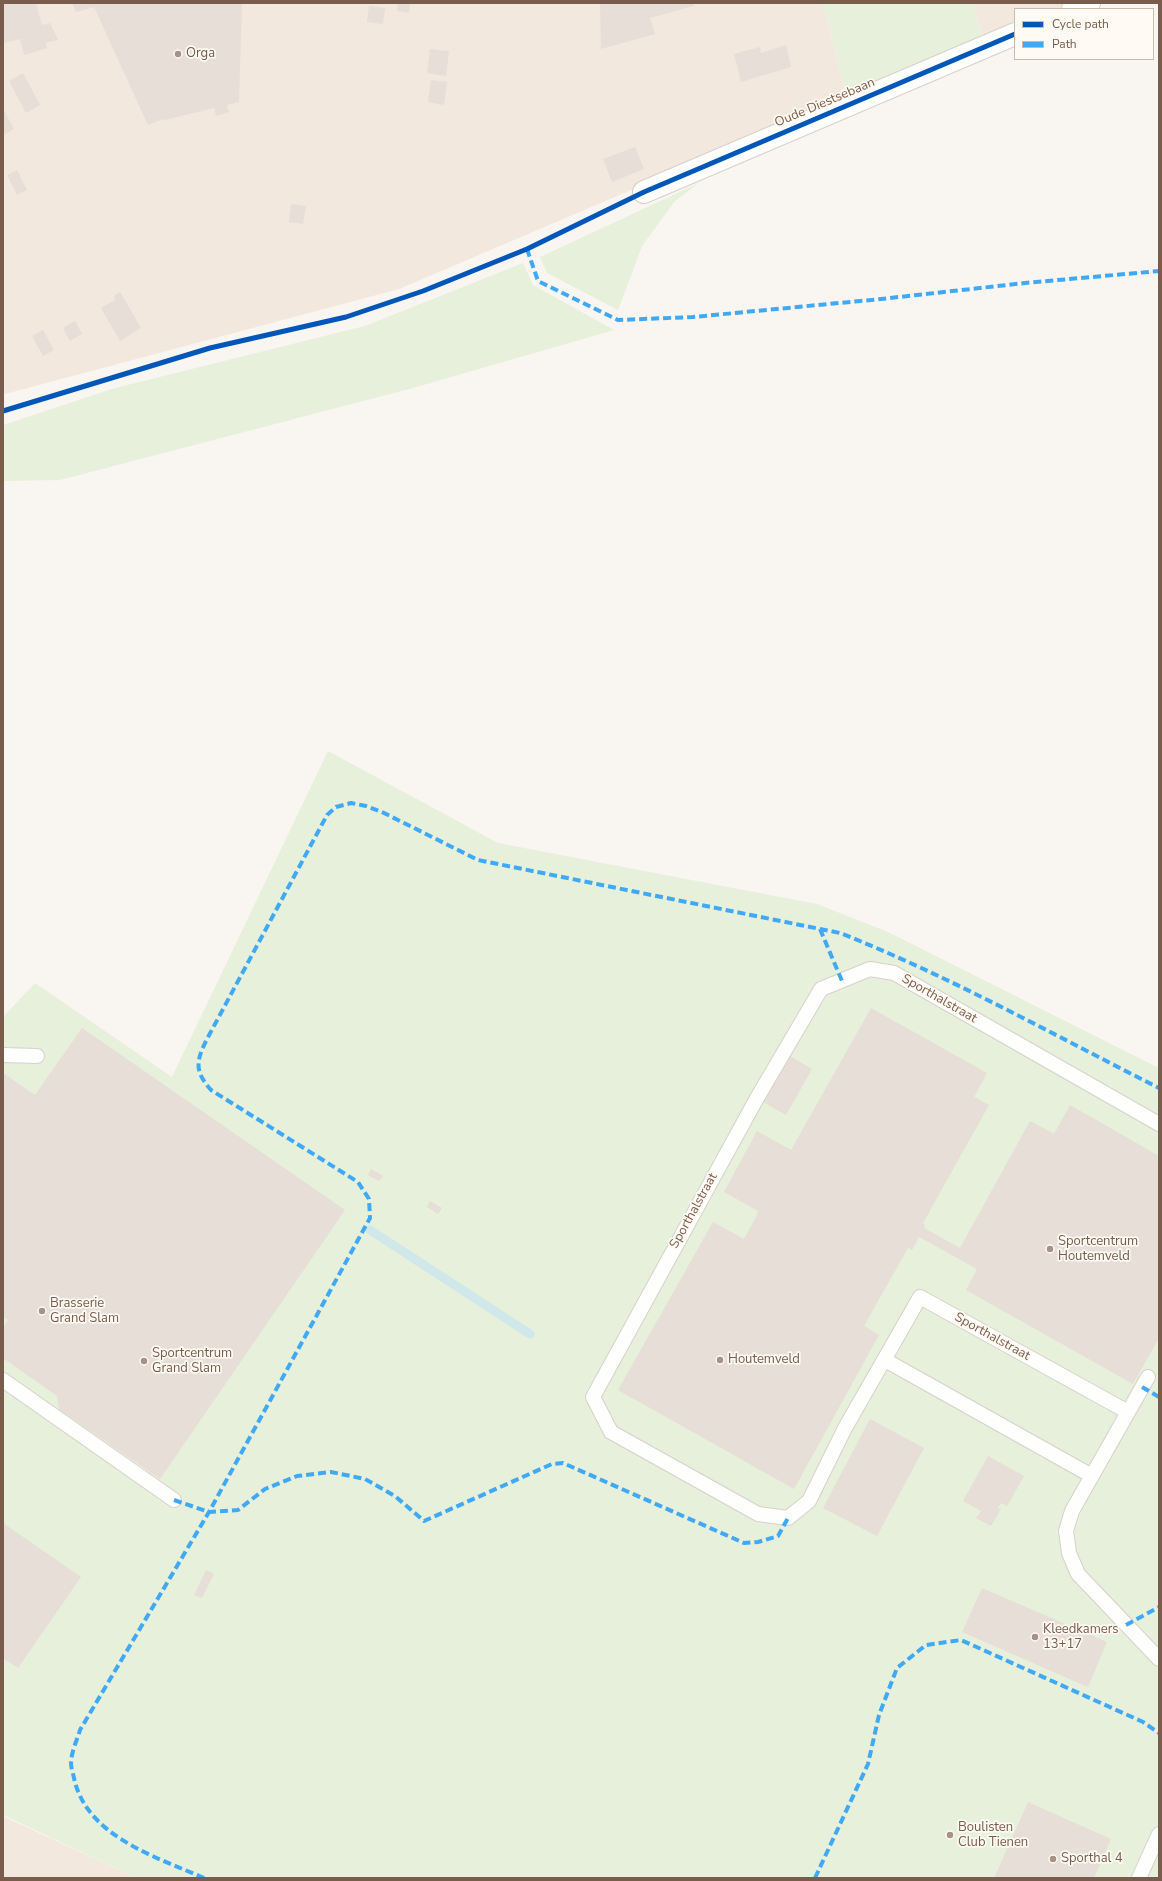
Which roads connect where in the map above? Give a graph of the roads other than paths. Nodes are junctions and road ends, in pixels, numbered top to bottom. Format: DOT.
graph roads {
  1 [pos="1089,3"];
  2 [pos="1076,8"];
  3 [pos="1014,34"];
  4 [pos="644,192"];
  5 [pos="3,1055"];
  6 [pos="38,1056"];
  7 [pos="1159,1124"];
  8 [pos="885,1360"];
  9 [pos="1148,1377"];
  10 [pos="3,1380"];
  11 [pos="1128,1412"];
  12 [pos="1092,1476"];
  13 [pos="174,1500"];
  14 [pos="1159,1659"];
  15 [pos="1159,1834"];
  16 [pos="1139,1878"];
  1 -- 2 [label="street"];
  3 -- 4 [label="street, Oude Diestsebaan"];
  5 -- 6 [label="lane"];
  7 -- 8 [label="lane, Sporthalstraat"];
  8 -- 11 [label="lane, Sporthalstraat"];
  8 -- 12 [label="lane"];
  9 -- 11 [label="lane"];
  10 -- 13 [label="lane"];
  11 -- 12 [label="lane"];
  12 -- 14 [label="lane"];
  15 -- 16 [label="lane"];
}
